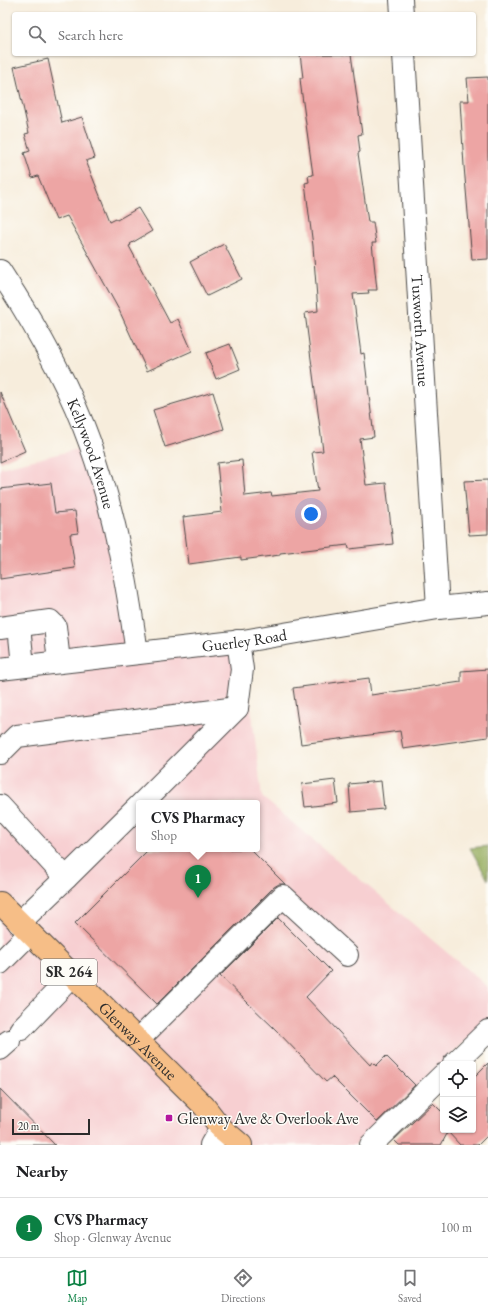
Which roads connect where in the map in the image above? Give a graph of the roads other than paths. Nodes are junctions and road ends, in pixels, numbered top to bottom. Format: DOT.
graph roads {
  1 [pos="401,0"];
  2 [pos="402,12"];
  3 [pos="404,56"];
  4 [pos="0,271"];
  5 [pos="488,603"];
  6 [pos="438,608"];
  7 [pos="9,627"];
  8 [pos="238,641"];
  9 [pos="137,653"];
  10 [pos="59,662"];
  11 [pos="23,666"];
  12 [pos="0,669"];
  13 [pos="237,708"];
  14 [pos="0,753"];
  15 [pos="145,800"];
  16 [pos="0,806"];
  17 [pos="136,809"];
  18 [pos="66,878"];
  19 [pos="0,904"];
  20 [pos="24,928"];
  21 [pos="346,955"];
  22 [pos="0,963"];
  23 [pos="73,975"];
  24 [pos="488,1032"];
  25 [pos="10,1040"];
  26 [pos="138,1040"];
  27 [pos="457,1061"];
  28 [pos="440,1078"];
  29 [pos="216,1136"];
  30 [pos="242,1145"];
  31 [pos="371,1145"];
  1 -- 2 [label="street"];
  3 -- 6 [label="street, Tuxworth Avenue"];
  4 -- 9 [label="street, Kellywood Avenue"];
  5 -- 6 [label="street, Guerley Road"];
  6 -- 8 [label="street, Guerley Road"];
  7 -- 10 [label="street"];
  7 -- 11 [label="street"];
  8 -- 9 [label="street, Guerley Road"];
  8 -- 13 [label="street"];
  9 -- 10 [label="street, Guerley Road"];
  10 -- 11 [label="street, Guerley Road"];
  11 -- 12 [label="street, Guerley Road"];
  13 -- 14 [label="street"];
  13 -- 15 [label="street"];
  16 -- 18 [label="street"];
  17 -- 18 [label="street"];
  18 -- 20 [label="street"];
  19 -- 20 [label="main road, Glenway Avenue / SR 264"];
  20 -- 22 [label="street"];
  20 -- 23 [label="main road, Glenway Avenue / SR 264"];
  21 -- 26 [label="street"];
  23 -- 25 [label="street"];
  23 -- 26 [label="main road, Glenway Avenue / SR 264"];
  24 -- 27 [label="street"];
  26 -- 29 [label="main road, Glenway Avenue / SR 264"];
  28 -- 31 [label="street"];
  29 -- 30 [label="main road, Glenway Avenue / SR 264"];
}
